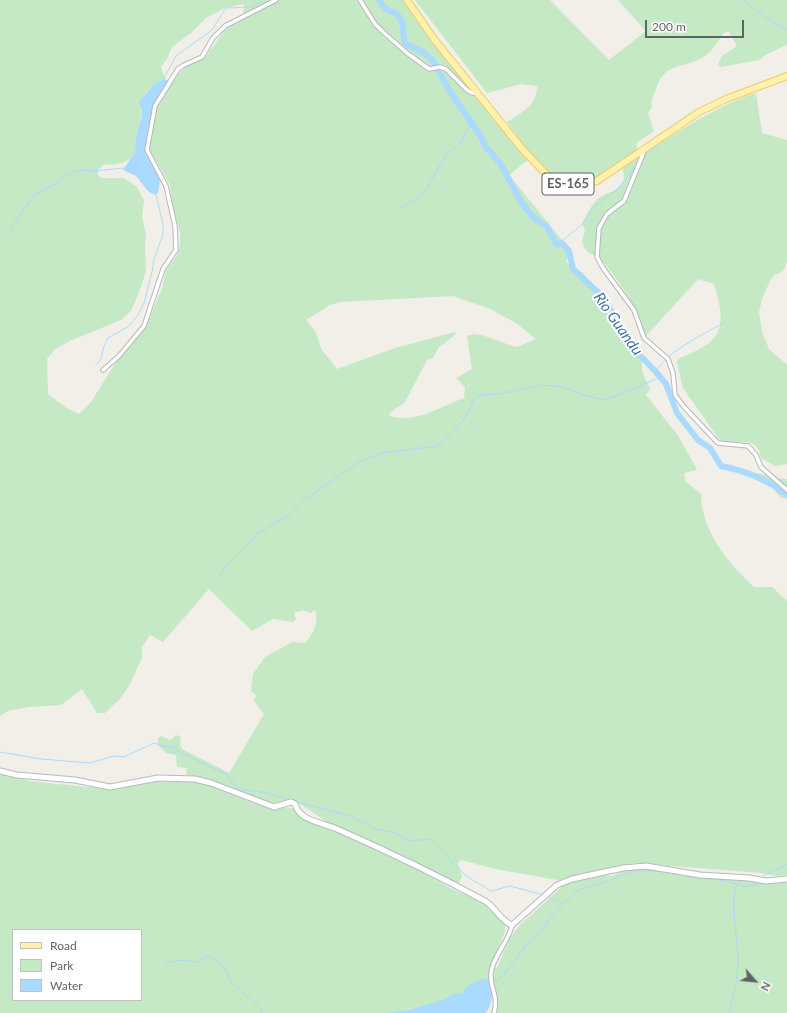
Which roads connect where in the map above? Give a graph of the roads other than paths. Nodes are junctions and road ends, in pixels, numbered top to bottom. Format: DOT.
graph roads {
  1 [pos="276,0"];
  2 [pos="360,0"];
  3 [pos="407,0"];
  4 [pos="787,76"];
  5 [pos="478,93"];
  6 [pos="645,149"];
  7 [pos="103,370"];
  8 [pos="787,490"];
  9 [pos="0,770"];
  10 [pos="787,879"];
  11 [pos="512,924"];
  12 [pos="494,1013"];
  1 -- 7 [label="street"];
  2 -- 5 [label="street"];
  3 -- 5 [label="main road, ES-165"];
  4 -- 6 [label="main road, ES-165"];
  5 -- 6 [label="main road, ES-165"];
  6 -- 8 [label="street"];
  9 -- 11 [label="street"];
  10 -- 11 [label="street"];
  11 -- 12 [label="street"];
}
